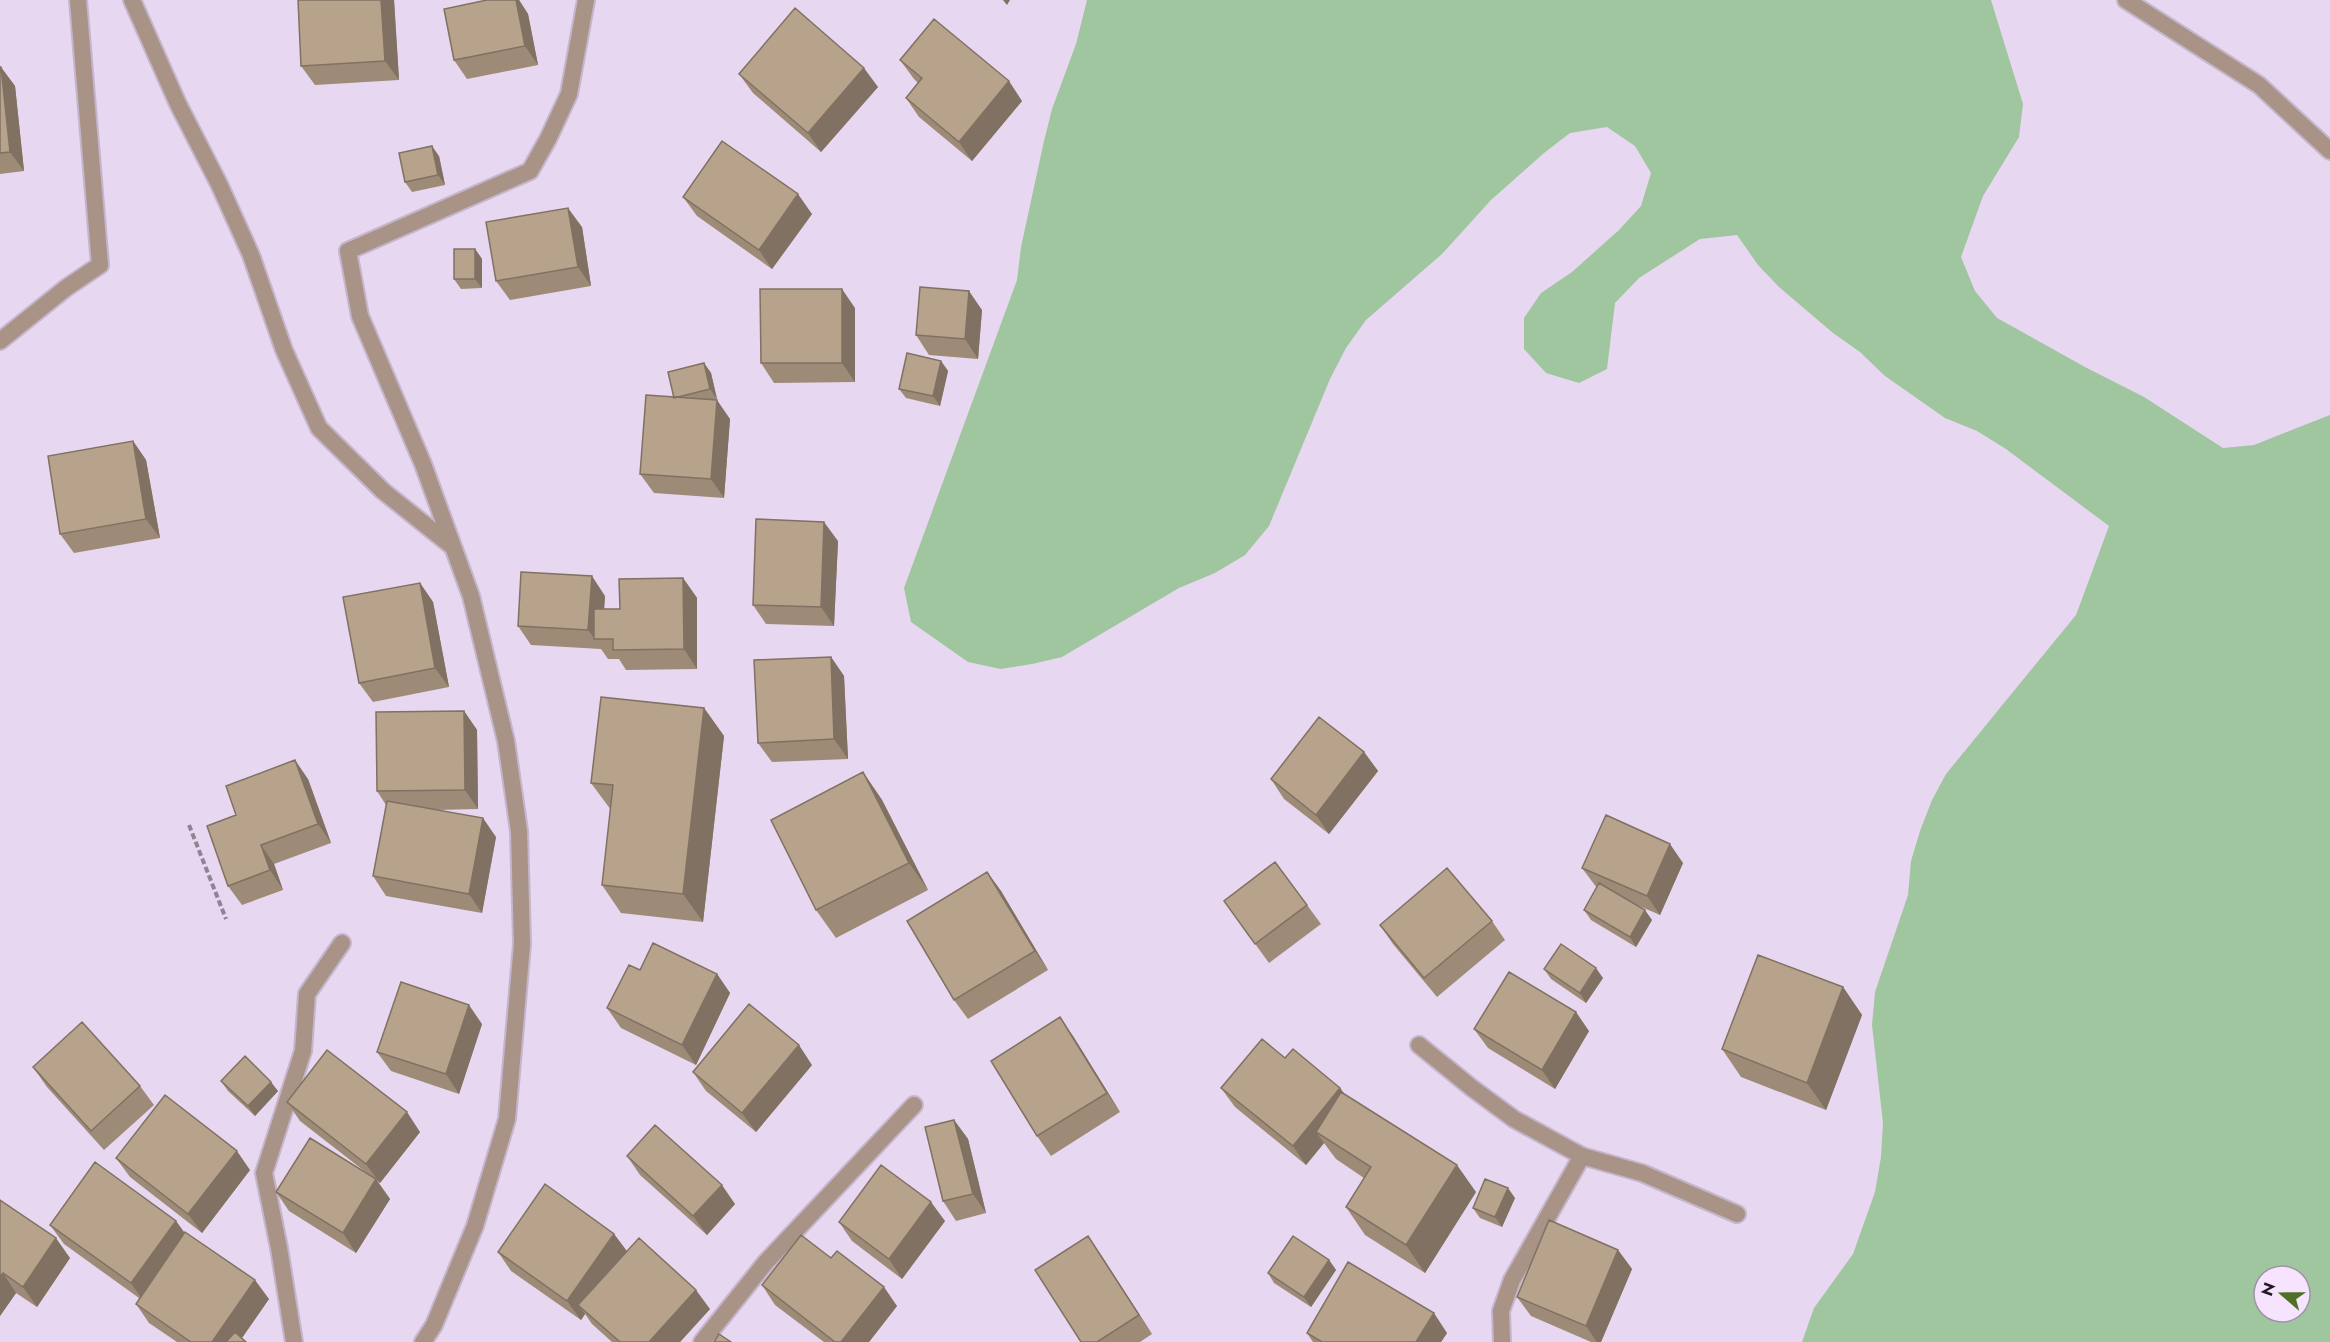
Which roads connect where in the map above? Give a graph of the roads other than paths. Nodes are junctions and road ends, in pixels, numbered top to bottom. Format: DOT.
graph roads {
  1 [pos="78,0"];
  2 [pos="132,0"];
  3 [pos="2126,0"];
  4 [pos="587,1"];
  5 [pos="2330,151"];
  6 [pos="0,341"];
  7 [pos="454,547"];
  8 [pos="342,943"];
  9 [pos="1419,1045"];
  10 [pos="914,1105"];
  11 [pos="1582,1156"];
  12 [pos="1737,1214"];
  13 [pos="294,1342"];
  14 [pos="423,1342"];
  15 [pos="702,1342"];
  16 [pos="1502,1342"];
  1 -- 6 [label="street"];
  2 -- 7 [label="street"];
  3 -- 5 [label="street"];
  4 -- 7 [label="street"];
  7 -- 14 [label="street"];
  8 -- 13 [label="street"];
  9 -- 11 [label="street"];
  10 -- 15 [label="street"];
  11 -- 12 [label="street"];
  11 -- 16 [label="street"];
}
